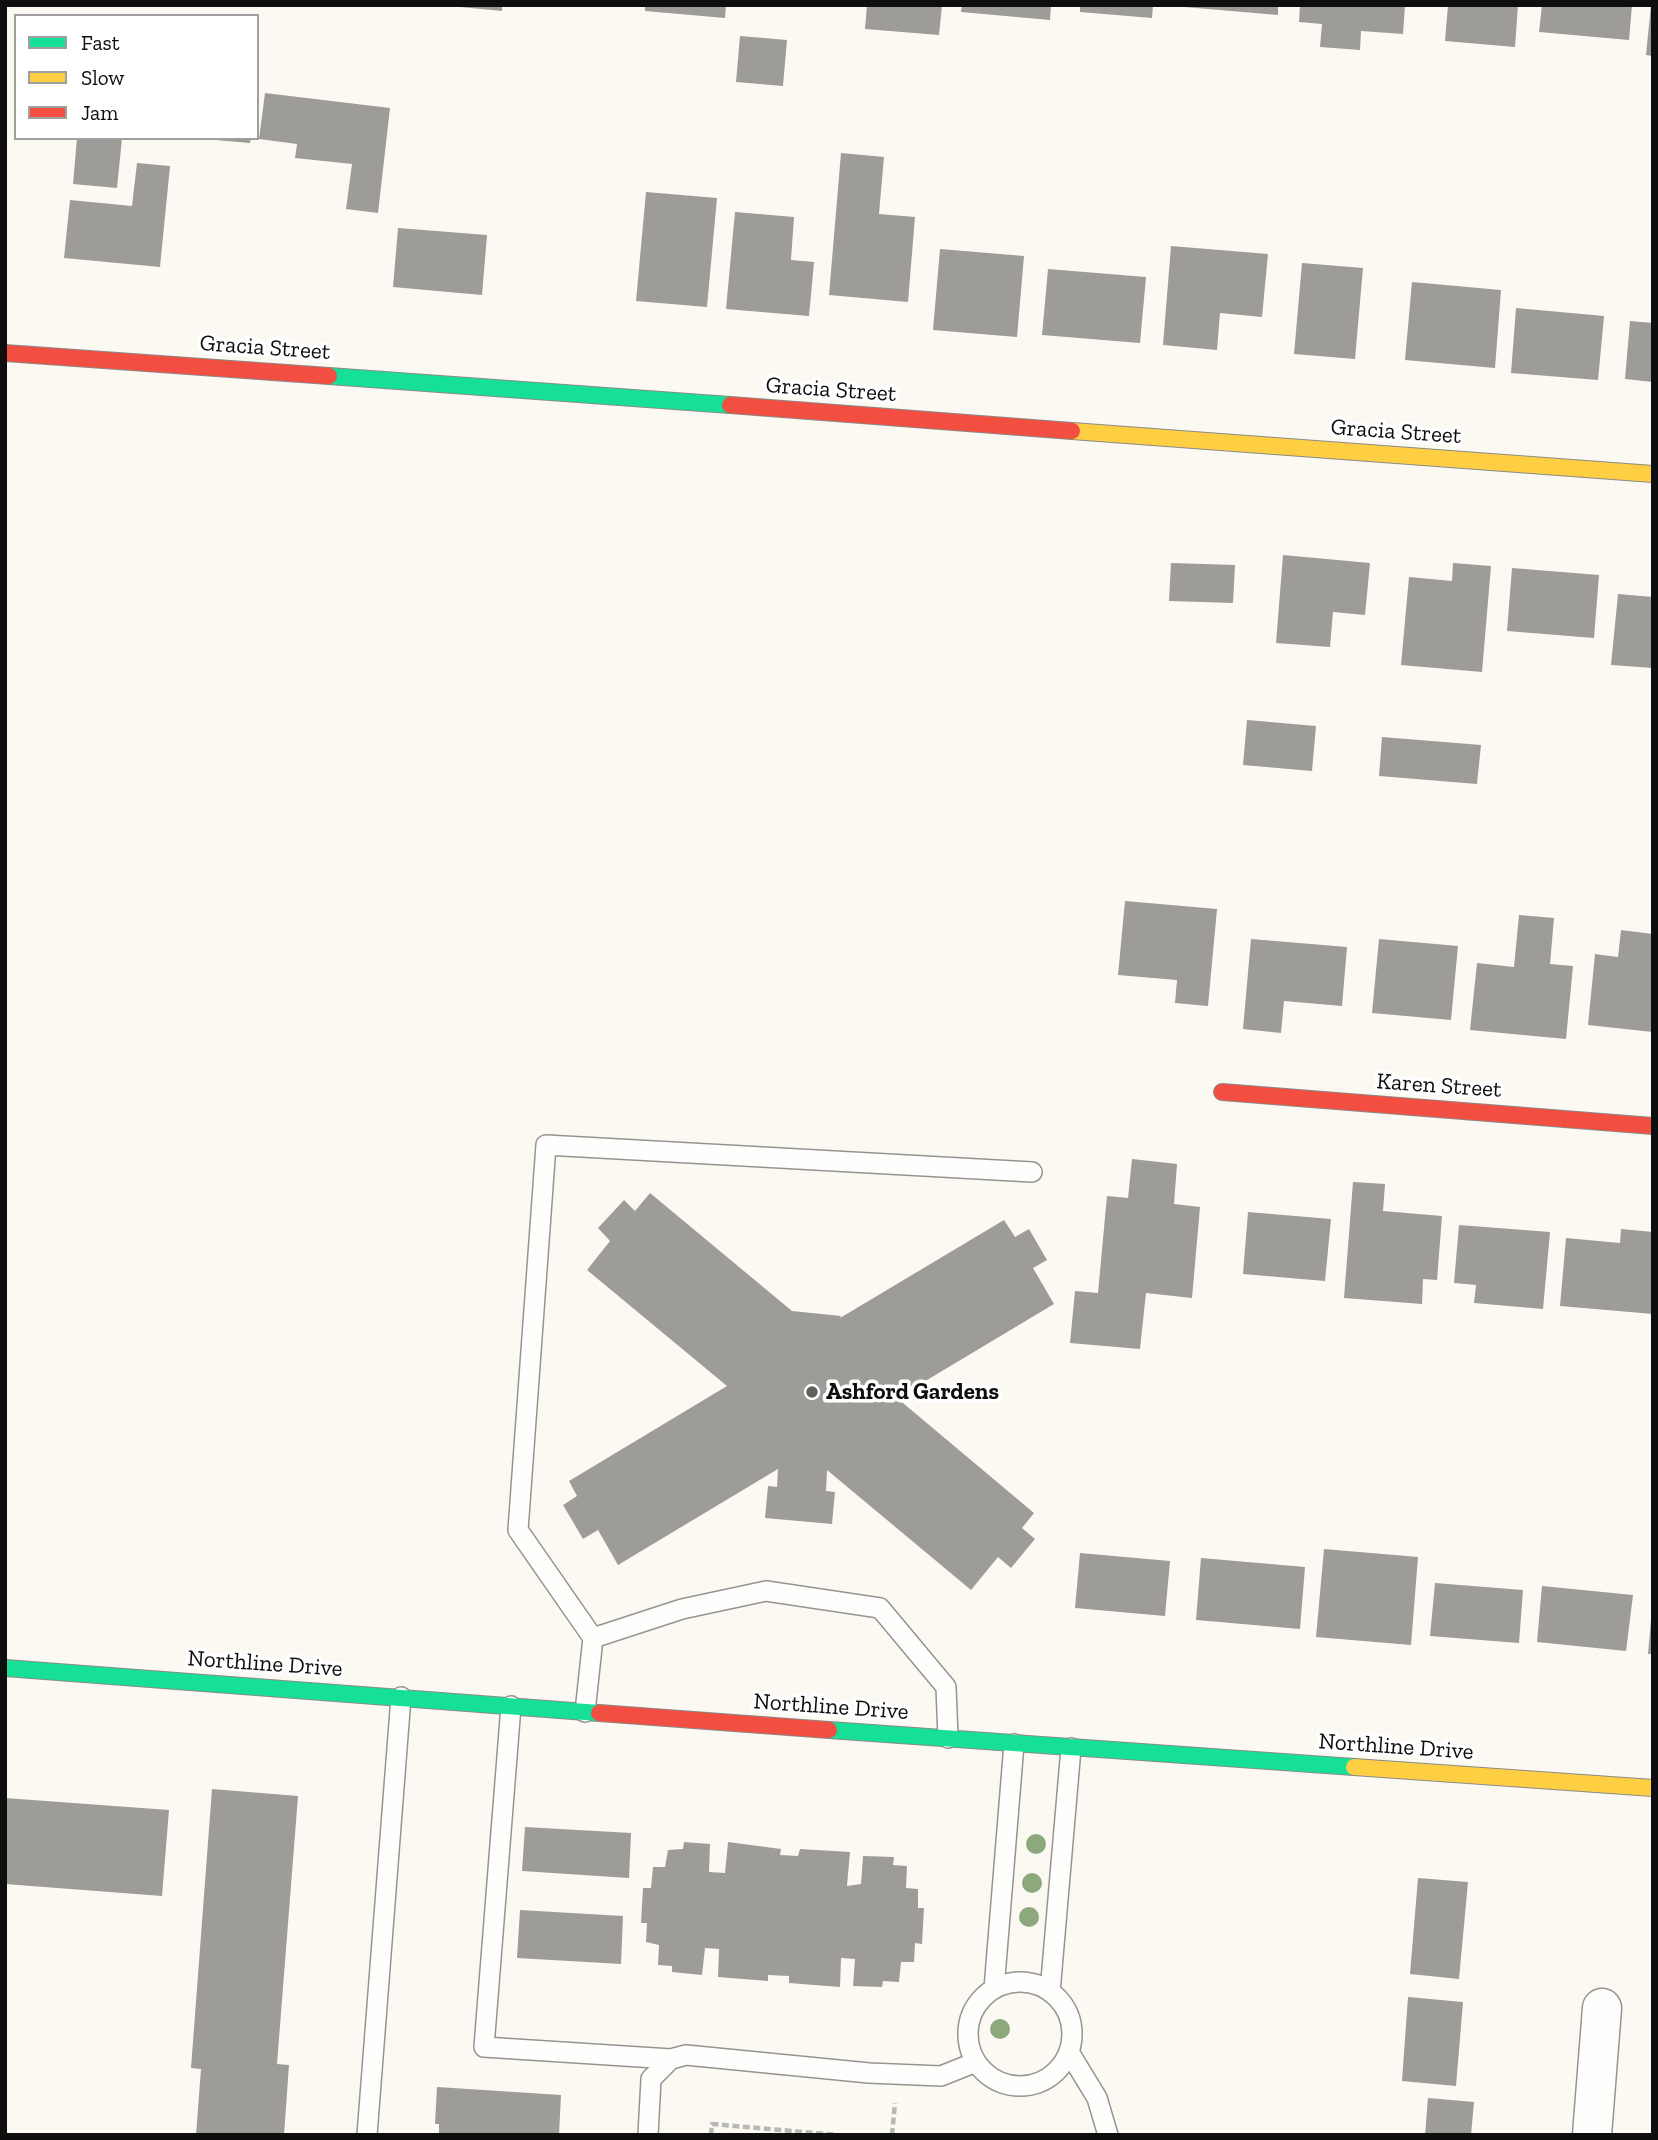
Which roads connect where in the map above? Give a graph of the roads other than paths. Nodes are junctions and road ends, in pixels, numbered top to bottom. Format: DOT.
graph roads {
  1 [pos="5,353"];
  2 [pos="1653,474"];
  3 [pos="1222,1092"];
  4 [pos="1653,1126"];
  5 [pos="1032,1172"];
  6 [pos="593,1638"];
  7 [pos="5,1668"];
  8 [pos="401,1697"];
  9 [pos="511,1706"];
  10 [pos="585,1712"];
  11 [pos="948,1738"];
  12 [pos="1014,1744"];
  13 [pos="1071,1748"];
  14 [pos="1653,1788"];
  15 [pos="995,1989"];
  16 [pos="1050,1992"];
  17 [pos="1602,2008"];
  18 [pos="1069,2052"];
  19 [pos="671,2059"];
  20 [pos="976,2062"];
  21 [pos="367,2135"];
  22 [pos="648,2135"];
  23 [pos="1108,2135"];
  24 [pos="1592,2135"];
  1 -- 2 [label="street, Gracia Street"];
  3 -- 4 [label="street, Karen Street"];
  5 -- 6 [label="lane"];
  6 -- 10 [label="lane"];
  6 -- 11 [label="lane"];
  7 -- 8 [label="street, Northline Drive"];
  8 -- 9 [label="street, Northline Drive"];
  8 -- 21 [label="lane"];
  9 -- 10 [label="street, Northline Drive"];
  9 -- 19 [label="lane"];
  10 -- 11 [label="street, Northline Drive"];
  11 -- 12 [label="street, Northline Drive"];
  12 -- 13 [label="street, Northline Drive"];
  12 -- 15 [label="lane"];
  13 -- 14 [label="street, Northline Drive"];
  13 -- 16 [label="lane"];
  15 -- 16 [label="lane"];
  15 -- 20 [label="lane"];
  16 -- 18 [label="lane"];
  17 -- 24 [label="street"];
  18 -- 20 [label="lane"];
  18 -- 23 [label="lane"];
  19 -- 20 [label="lane"];
  19 -- 22 [label="lane"];
}
